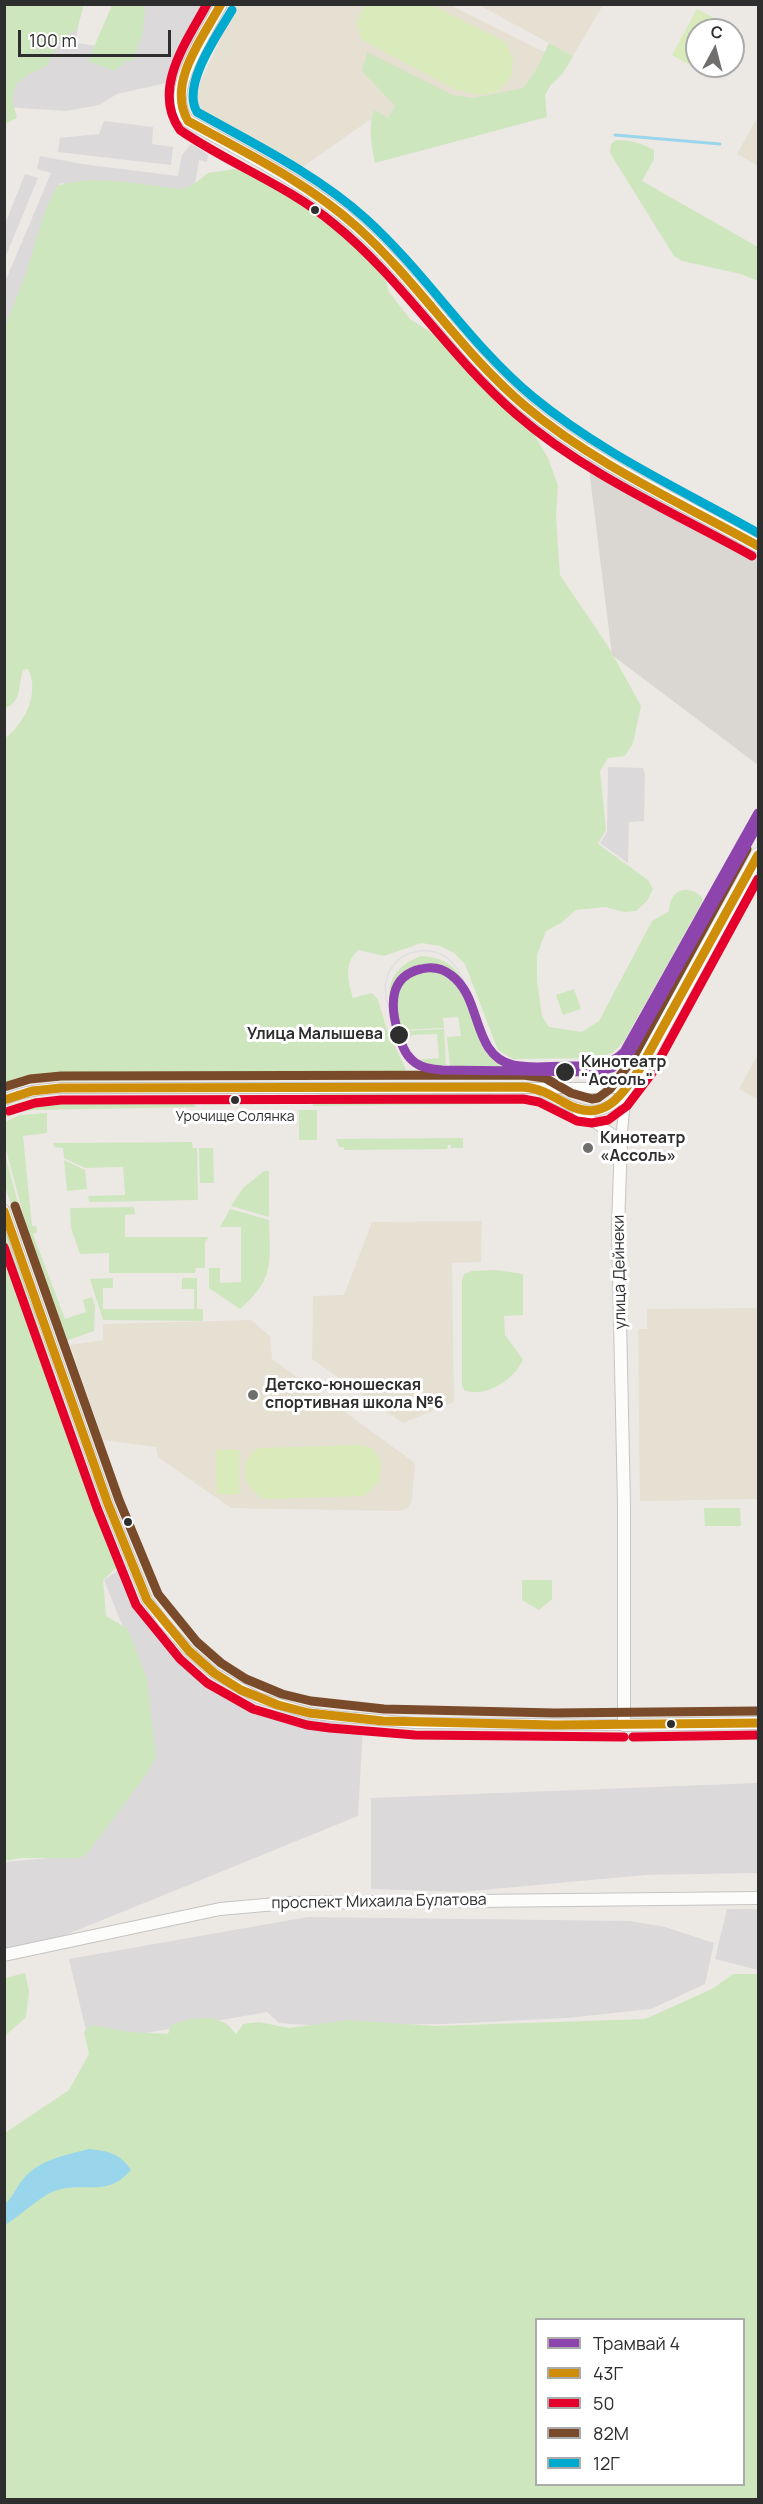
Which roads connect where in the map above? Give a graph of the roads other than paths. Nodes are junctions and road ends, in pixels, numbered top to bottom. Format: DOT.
graph roads {
  1 [pos="221,4"];
  2 [pos="759,546"];
  3 [pos="759,855"];
  4 [pos="627,1088"];
  5 [pos="539,1089"];
  6 [pos="4,1100"];
  7 [pos="568,1105"];
  8 [pos="621,1144"];
  9 [pos="4,1210"];
  10 [pos="759,1723"];
  11 [pos="624,1725"];
  12 [pos="759,1898"];
  13 [pos="4,1955"];
  1 -- 2 [label="street"];
  3 -- 4 [label="main road, улица Дейнеки"];
  4 -- 5 [label="street"];
  4 -- 7 [label="street"];
  4 -- 8 [label="street, улица Дейнеки"];
  5 -- 6 [label="street"];
  5 -- 7 [label="street"];
  7 -- 8 [label="street"];
  8 -- 11 [label="street, улица Дейнеки"];
  9 -- 11 [label="street"];
  10 -- 11 [label="street"];
  12 -- 13 [label="street, проспект Михаила Булатова"];
}
